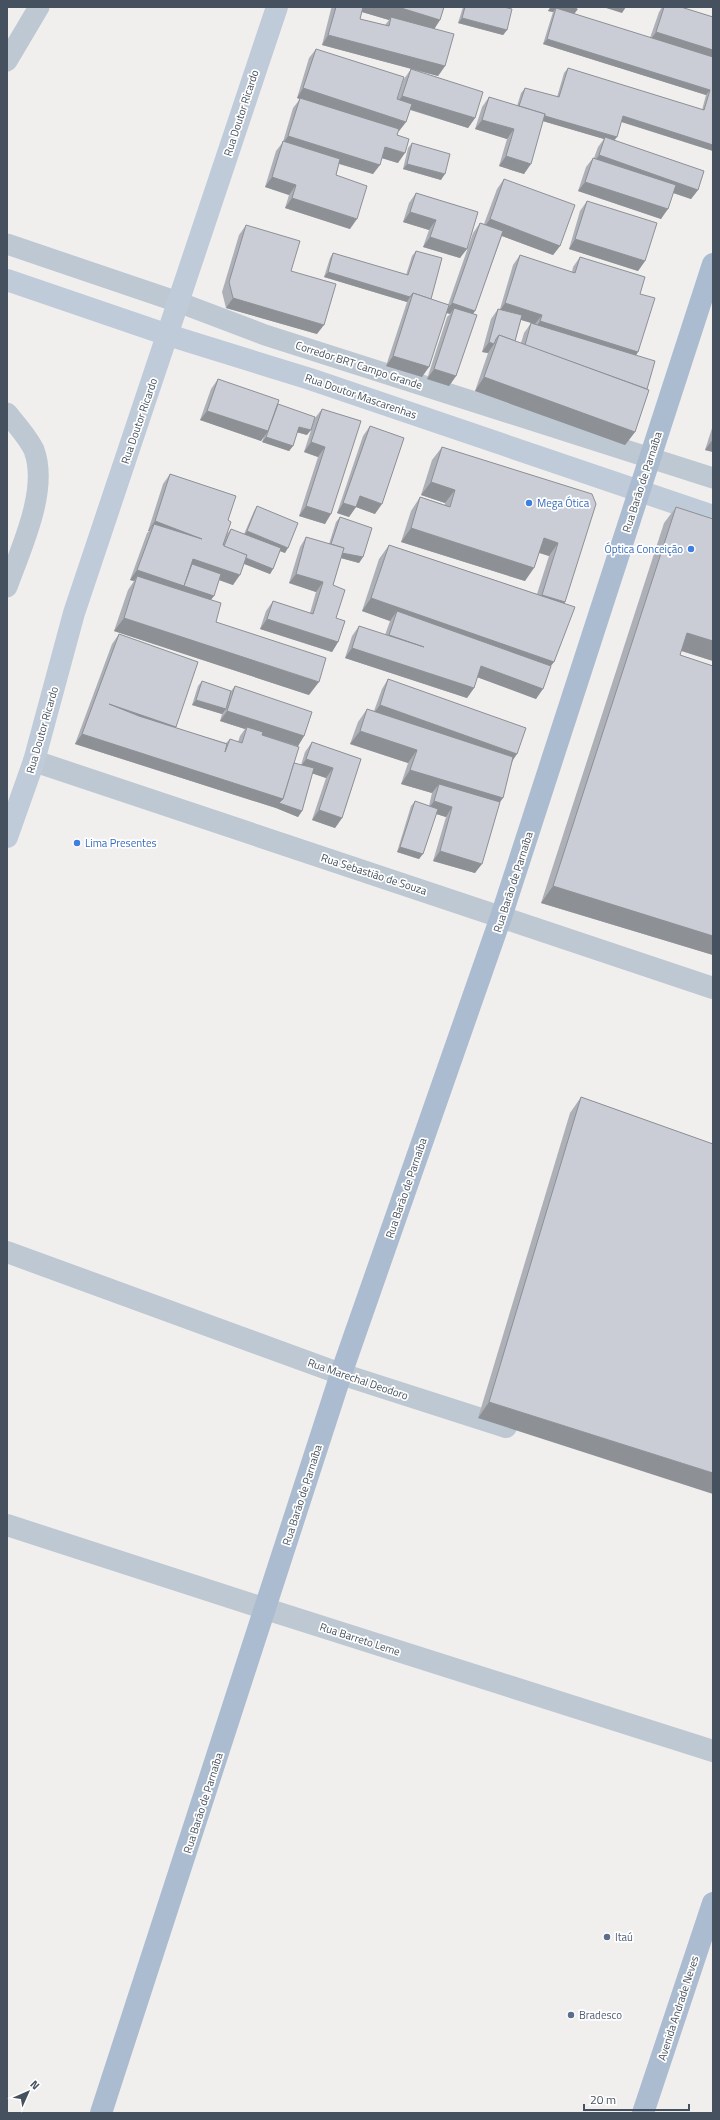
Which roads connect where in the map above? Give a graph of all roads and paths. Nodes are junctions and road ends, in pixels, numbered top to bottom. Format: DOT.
graph roads {
  1 [pos="39,7"];
  2 [pos="277,7"];
  3 [pos="7,61"];
  4 [pos="7,244"];
  5 [pos="713,264"];
  6 [pos="7,280"];
  7 [pos="178,302"];
  8 [pos="168,335"];
  9 [pos="7,413"];
  10 [pos="650,457"];
  11 [pos="713,478"];
  12 [pos="639,490"];
  13 [pos="713,516"];
  14 [pos="7,587"];
  15 [pos="34,761"];
  16 [pos="7,836"];
  17 [pos="502,917"];
  18 [pos="713,988"];
  19 [pos="7,1252"];
  20 [pos="341,1374"];
  21 [pos="523,1433"];
  22 [pos="7,1525"];
  23 [pos="266,1609"];
  24 [pos="713,1751"];
  25 [pos="713,1903"];
  26 [pos="101,2113"];
  27 [pos="643,2113"];
  1 -- 3 [label="lane"];
  2 -- 7 [label="street, Rua Doutor Ricardo"];
  4 -- 7 [label="lane, Corredor BRT Campo Grande"];
  5 -- 10 [label="main road, Rua Barão de Parnaíba"];
  6 -- 8 [label="street, Rua Doutor Mascarenhas"];
  7 -- 8 [label="street, Rua Doutor Ricardo"];
  7 -- 10 [label="lane, Corredor BRT Campo Grande"];
  8 -- 12 [label="street, Rua Doutor Mascarenhas"];
  8 -- 15 [label="street, Rua Doutor Ricardo"];
  9 -- 14 [label="lane"];
  10 -- 11 [label="lane, Corredor BRT Campo Grande"];
  10 -- 12 [label="main road, Rua Barão de Parnaíba"];
  12 -- 13 [label="street, Rua Doutor Mascarenhas"];
  12 -- 17 [label="main road, Rua Barão de Parnaíba"];
  15 -- 16 [label="street, Rua Doutor Ricardo"];
  15 -- 17 [label="street, Rua Sebastião de Souza"];
  17 -- 18 [label="street, Rua Sebastião de Souza"];
  17 -- 20 [label="main road, Rua Barão de Parnaíba"];
  19 -- 20 [label="street, Rua Marechal Deodoro"];
  20 -- 21 [label="street, Rua Marechal Deodoro"];
  20 -- 23 [label="main road, Rua Barão de Parnaíba"];
  22 -- 23 [label="street, Rua Barreto Leme"];
  23 -- 24 [label="street, Rua Barreto Leme"];
  23 -- 26 [label="main road, Rua Barão de Parnaíba"];
  25 -- 27 [label="main road, Avenida Andrade Neves"];
}
